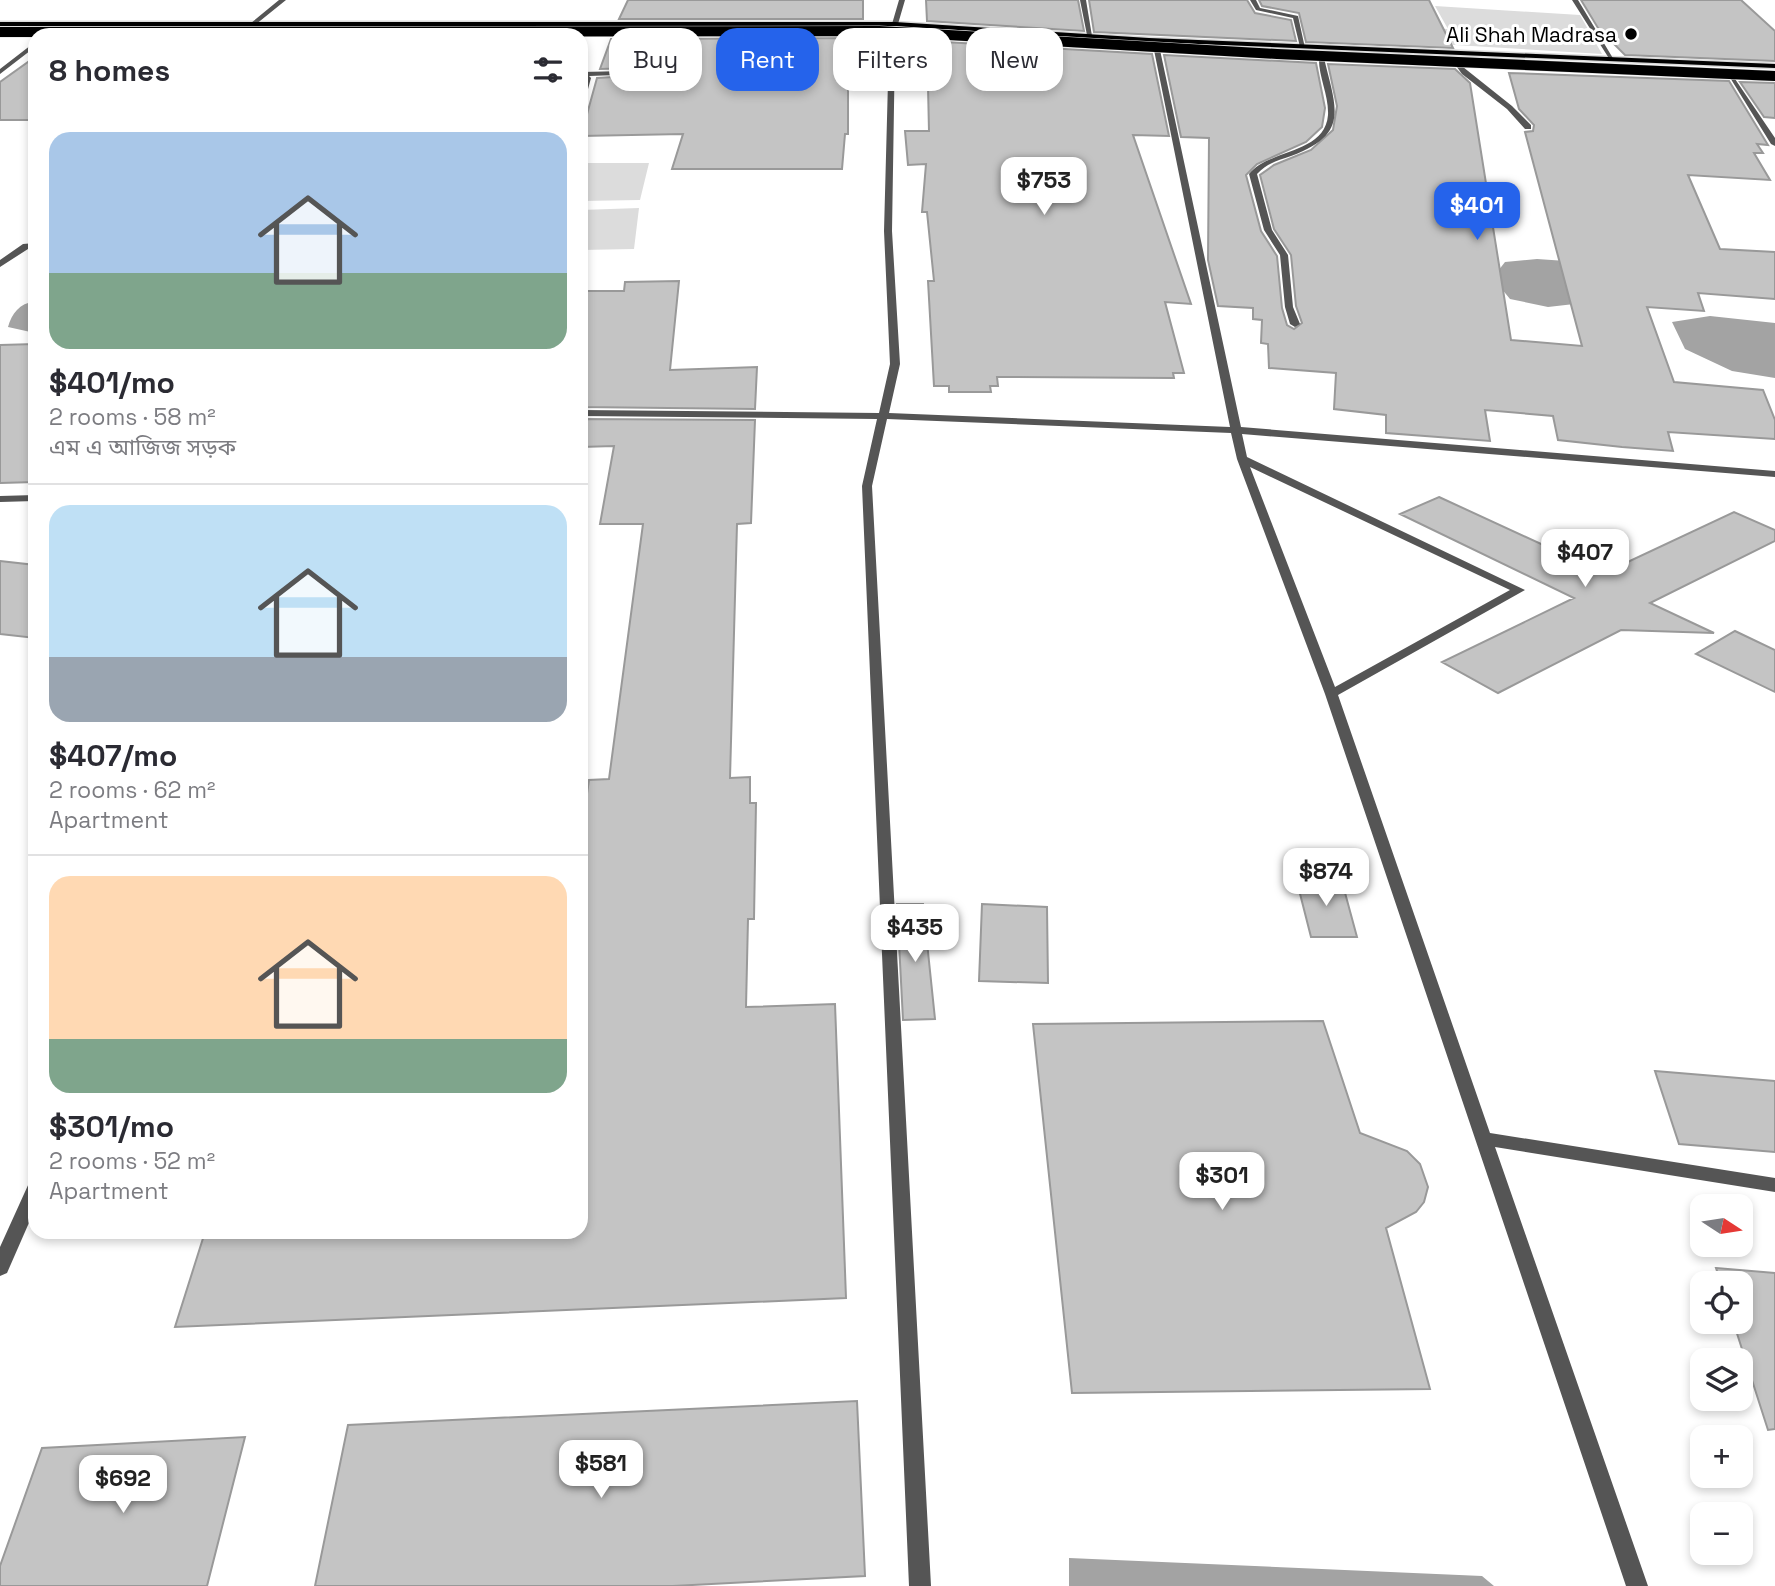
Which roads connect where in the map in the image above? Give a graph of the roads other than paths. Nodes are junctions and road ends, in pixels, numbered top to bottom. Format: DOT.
graph roads {
  1 [pos="283,0"];
  2 [pos="902,0"];
  3 [pos="1083,0"];
  4 [pos="1254,0"];
  5 [pos="1575,0"];
  6 [pos="542,23"];
  7 [pos="895,23"];
  8 [pos="253,24"];
  9 [pos="28,28"];
  10 [pos="51,28"];
  11 [pos="290,28"];
  12 [pos="540,28"];
  13 [pos="0,29"];
  14 [pos="28,29"];
  15 [pos="28,29"];
  16 [pos="588,30"];
  17 [pos="28,33"];
  18 [pos="588,35"];
  19 [pos="1090,35"];
  20 [pos="1303,47"];
  21 [pos="28,50"];
  22 [pos="1157,50"];
  23 [pos="1321,58"];
  24 [pos="1612,59"];
  25 [pos="1456,64"];
  26 [pos="1775,68"];
  27 [pos="0,72"];
  28 [pos="609,73"];
  29 [pos="588,74"];
  30 [pos="1731,77"];
  31 [pos="1775,77"];
  32 [pos="891,91"];
  33 [pos="1528,127"];
  34 [pos="1775,144"];
  35 [pos="28,246"];
  36 [pos="0,264"];
  37 [pos="1295,324"];
  38 [pos="588,413"];
  39 [pos="885,416"];
  40 [pos="1234,430"];
  41 [pos="1242,459"];
  42 [pos="1775,474"];
  43 [pos="28,498"];
  44 [pos="0,499"];
  45 [pos="1331,694"];
  46 [pos="1484,1139"];
  47 [pos="1775,1185"];
  48 [pos="28,1204"];
  49 [pos="0,1268"];
  50 [pos="920,1586"];
  51 [pos="1637,1586"];
  1 -- 8 [label="street"];
  2 -- 7 [label="street"];
  3 -- 19 [label="street"];
  4 -- 20 [label="street"];
  5 -- 24 [label="street"];
  6 -- 7 [label="main road"];
  6 -- 8 [label="main road"];
  6 -- 12 [label="street"];
  7 -- 19 [label="main road"];
  8 -- 10 [label="main road"];
  9 -- 13 [label="main road"];
  11 -- 26 [label="highway, bridge"];
  13 -- 14 [label="highway, bridge"];
  13 -- 15 [label="highway, bridge"];
  13 -- 17 [label="main road"];
  16 -- 31 [label="highway, bridge"];
  18 -- 22 [label="main road"];
  19 -- 20 [label="main road"];
  20 -- 24 [label="main road"];
  21 -- 27 [label="street"];
  22 -- 23 [label="main road"];
  22 -- 40 [label="street"];
  23 -- 25 [label="main road"];
  23 -- 37 [label="street"];
  24 -- 26 [label="main road"];
  25 -- 30 [label="main road"];
  25 -- 33 [label="street"];
  28 -- 29 [label="street"];
  30 -- 31 [label="main road"];
  30 -- 34 [label="street"];
  32 -- 39 [label="street"];
  35 -- 36 [label="street"];
  38 -- 39 [label="street"];
  39 -- 40 [label="street"];
  39 -- 50 [label="street"];
  40 -- 41 [label="street"];
  40 -- 42 [label="street"];
  41 -- 45 [label="street"];
  41 -- 45 [label="street"];
  43 -- 44 [label="street"];
  45 -- 46 [label="street"];
  46 -- 47 [label="street"];
  46 -- 51 [label="street"];
  48 -- 49 [label="street"];
}
